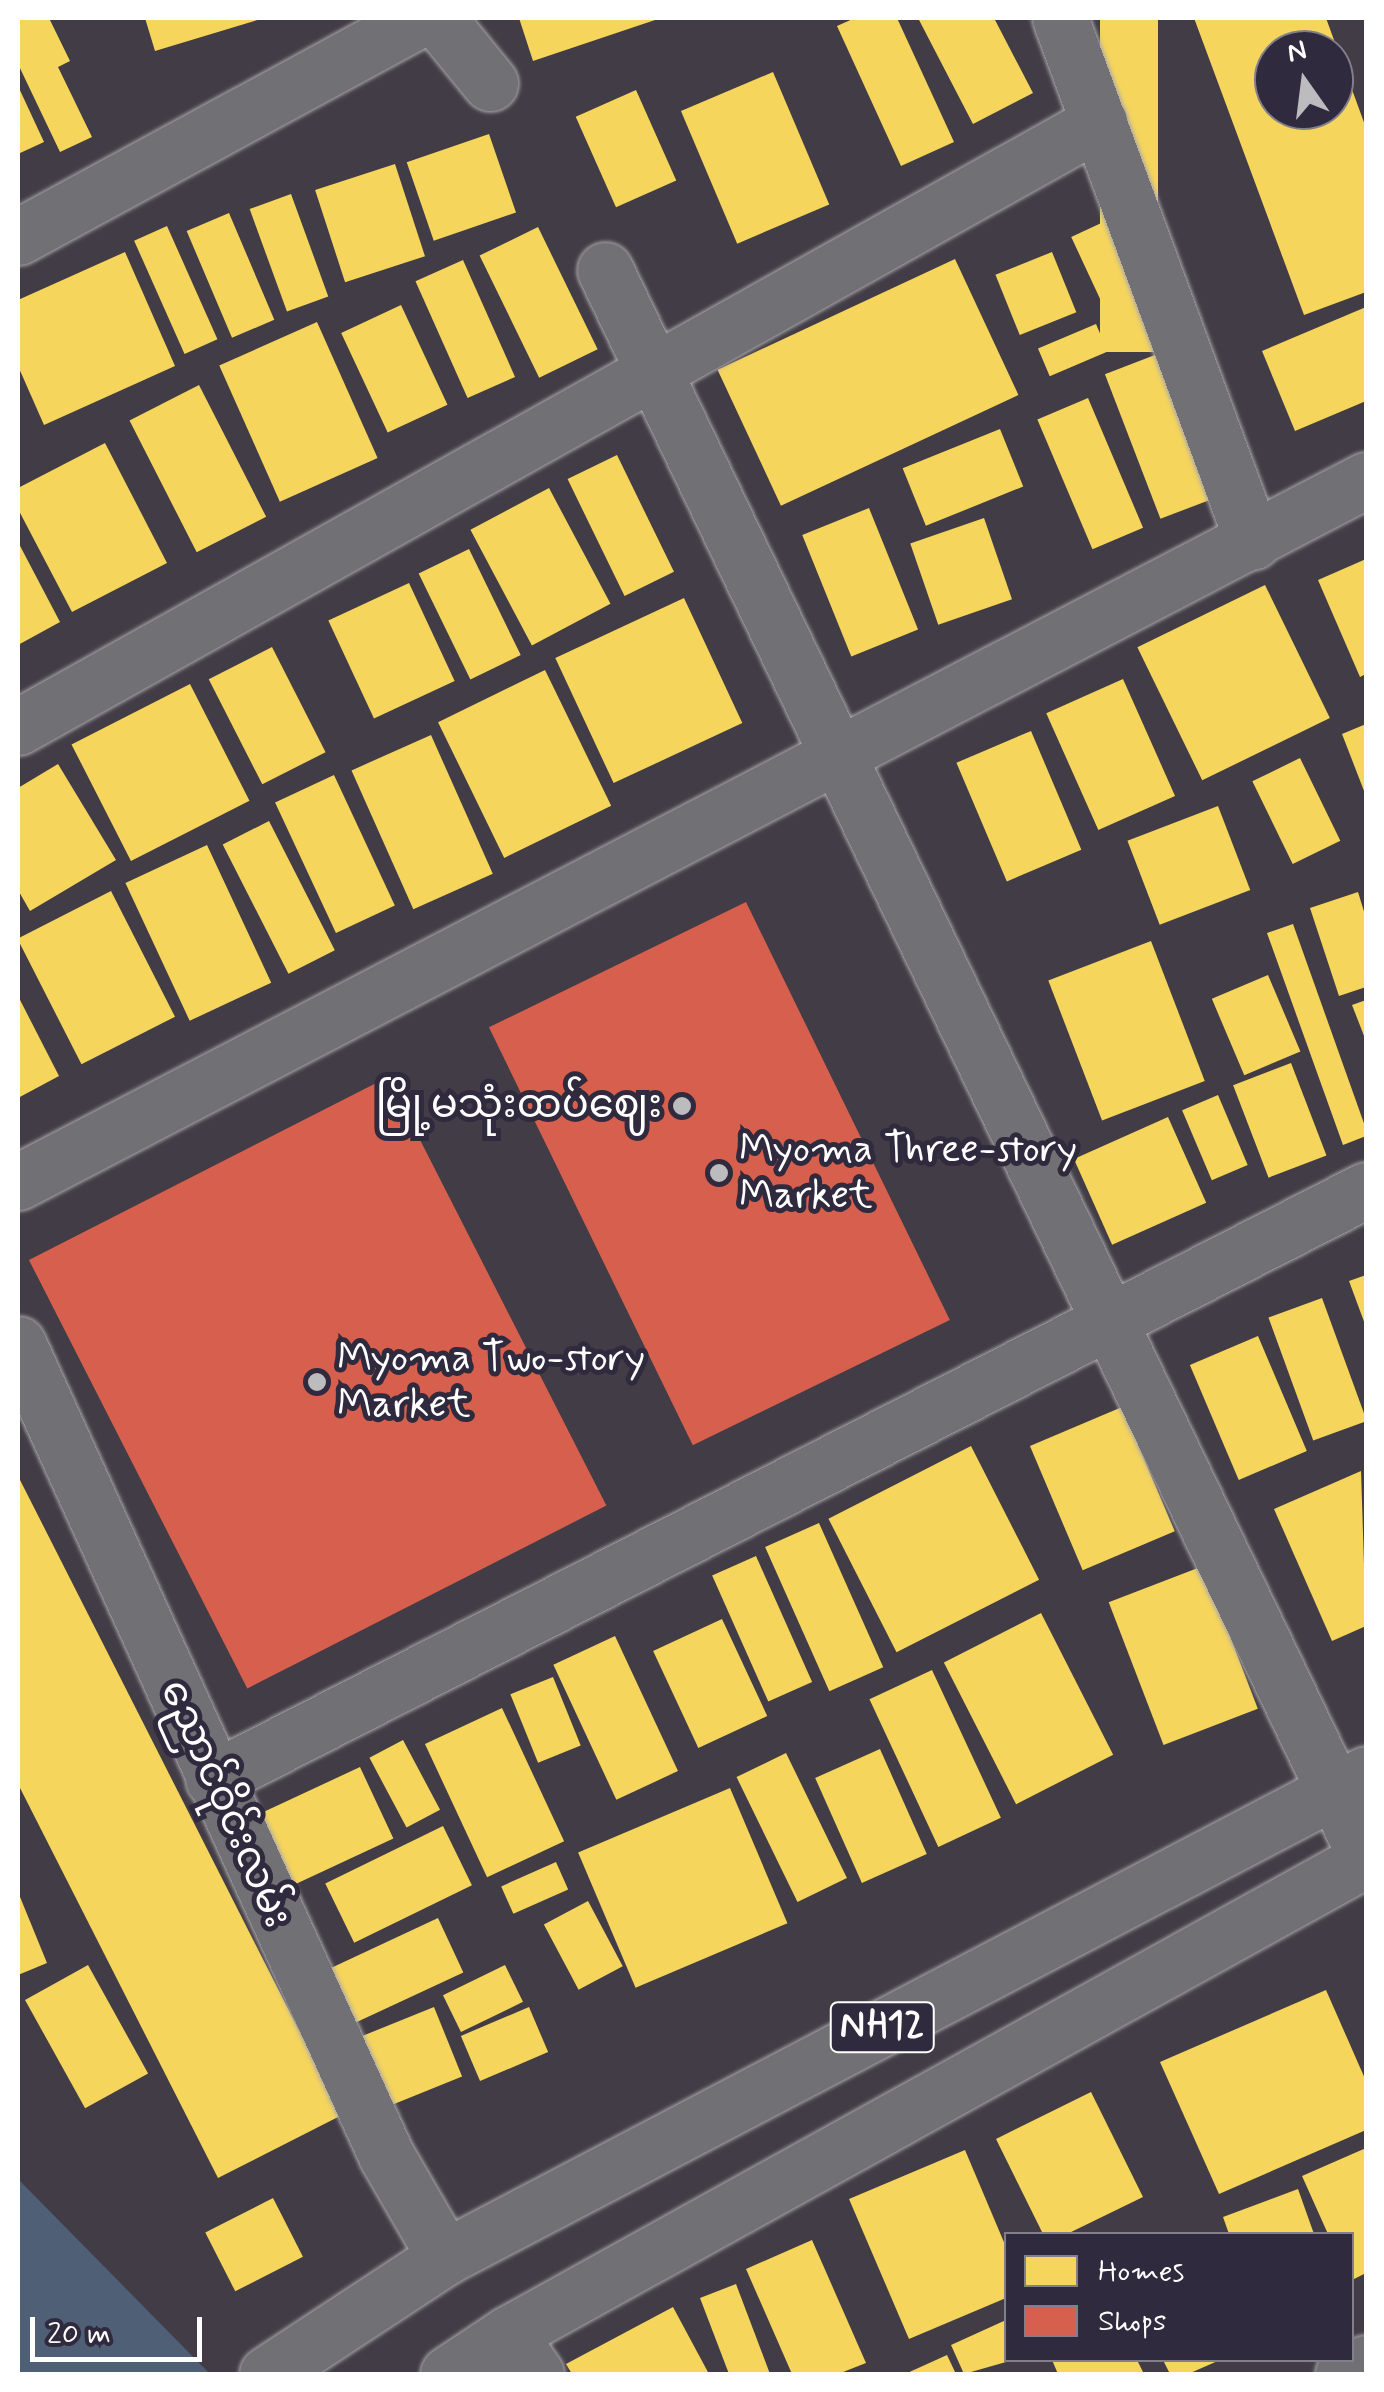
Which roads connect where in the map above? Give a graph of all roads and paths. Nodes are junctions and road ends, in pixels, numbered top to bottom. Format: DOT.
graph roads {
  1 [pos="422,18"];
  2 [pos="437,18"];
  3 [pos="1060,18"];
  4 [pos="490,83"];
  5 [pos="1099,122"];
  6 [pos="18,237"];
  7 [pos="605,270"];
  8 [pos="649,369"];
  9 [pos="1366,480"];
  10 [pos="1253,542"];
  11 [pos="18,727"];
  12 [pos="843,755"];
  13 [pos="18,1182"];
  14 [pos="1366,1190"];
  15 [pos="1110,1322"];
  16 [pos="18,1344"];
  17 [pos="214,1779"];
  18 [pos="1352,1781"];
  19 [pos="1366,1858"];
  20 [pos="423,2272"];
  21 [pos="522,2354"];
  22 [pos="1366,2363"];
  23 [pos="267,2374"];
  24 [pos="448,2374"];
  25 [pos="1343,2374"];
  1 -- 6 [label="main road"];
  2 -- 4 [label="main road"];
  3 -- 5 [label="main road"];
  5 -- 8 [label="main road"];
  5 -- 10 [label="main road"];
  7 -- 8 [label="main road"];
  8 -- 11 [label="main road"];
  8 -- 12 [label="main road"];
  9 -- 10 [label="main road"];
  10 -- 12 [label="main road"];
  12 -- 13 [label="main road"];
  12 -- 15 [label="main road"];
  14 -- 15 [label="main road"];
  15 -- 17 [label="main road"];
  15 -- 18 [label="main road"];
  16 -- 17 [label="main road, ညောင်ဝိုင်းလမ်း"];
  17 -- 20 [label="main road, ညောင်ဝိုင်းလမ်း"];
  18 -- 19 [label="main road"];
  18 -- 20 [label="main road, NH12"];
  19 -- 21 [label="main road, NH12"];
  20 -- 23 [label="main road, NH12"];
  21 -- 24 [label="main road, NH12"];
  22 -- 25 [label="main road"];
}
